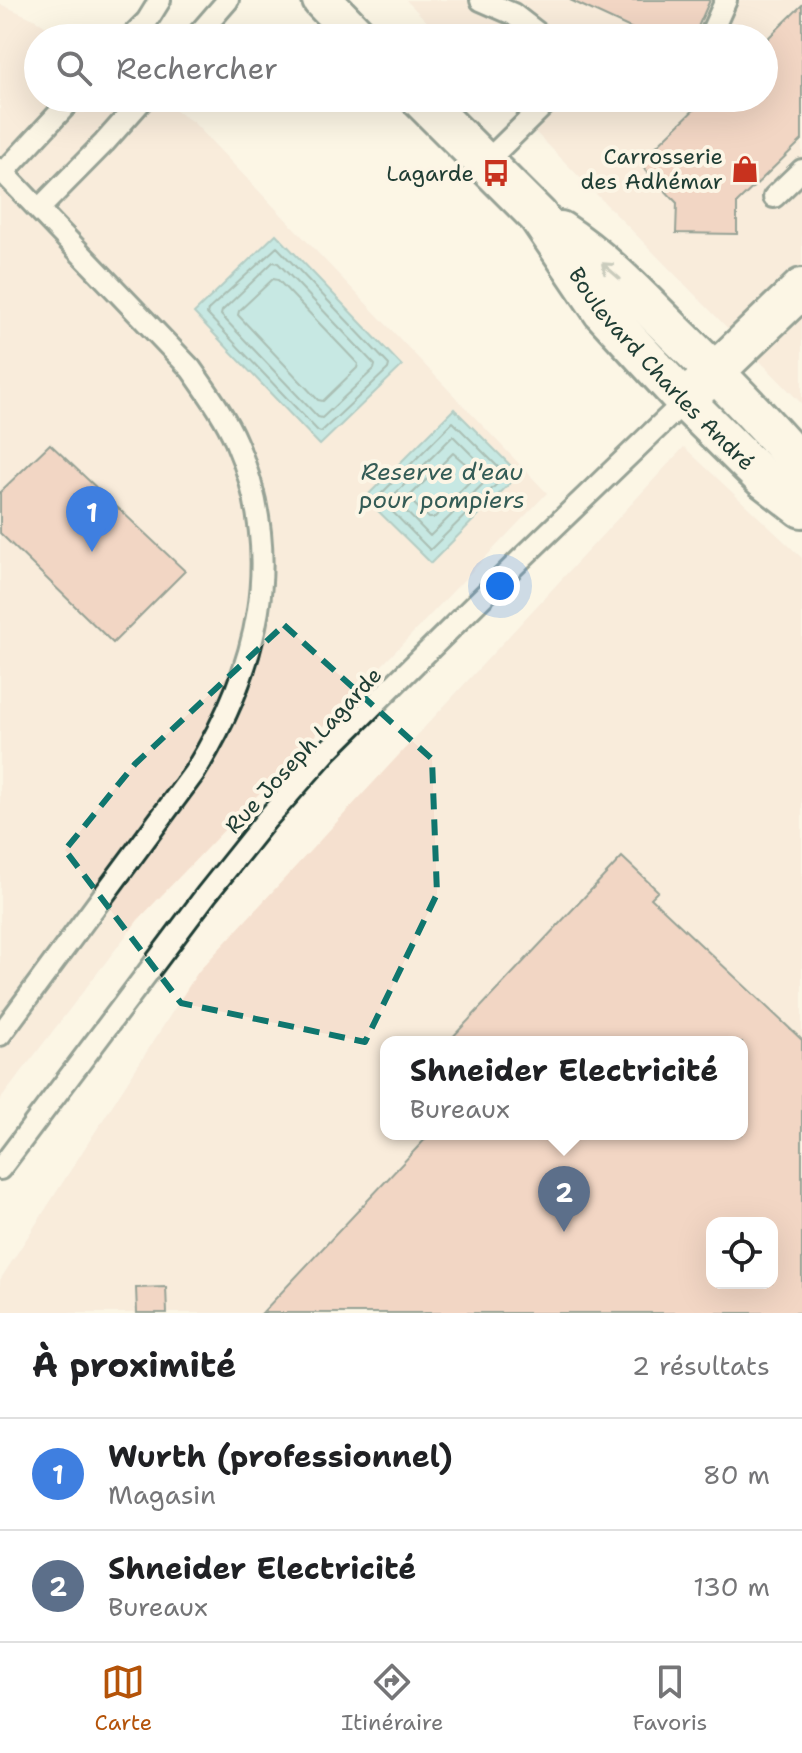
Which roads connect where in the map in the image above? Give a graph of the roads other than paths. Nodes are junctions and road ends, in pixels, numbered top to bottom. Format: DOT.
graph roads {
  1 [pos="160,0"];
  2 [pos="228,0"];
  3 [pos="322,0"];
  4 [pos="481,0"];
  5 [pos="726,0"];
  6 [pos="514,7"];
  7 [pos="144,24"];
  8 [pos="207,24"];
  9 [pos="345,24"];
  10 [pos="530,24"];
  11 [pos="715,24"];
  12 [pos="60,112"];
  13 [pos="132,112"];
  14 [pos="434,112"];
  15 [pos="537,112"];
  16 [pos="486,162"];
  17 [pos="802,170"];
  18 [pos="2,171"];
  19 [pos="774,197"];
  20 [pos="39,209"];
  21 [pos="538,216"];
  22 [pos="802,288"];
  23 [pos="699,386"];
  24 [pos="801,466"];
  25 [pos="802,508"];
  26 [pos="0,1035"];
  27 [pos="0,1169"];
  1 -- 7 [label="lane"];
  2 -- 8 [label="lane"];
  3 -- 9 [label="street"];
  4 -- 6 [label="lane"];
  5 -- 11 [label="lane"];
  6 -- 10 [label="lane"];
  12 -- 18 [label="lane"];
  13 -- 20 [label="lane"];
  14 -- 16 [label="street, Boulevard Charles André"];
  15 -- 16 [label="lane"];
  16 -- 21 [label="street, Boulevard Charles André"];
  17 -- 19 [label="lane"];
  18 -- 20 [label="lane"];
  20 -- 26 [label="lane"];
  23 -- 21 [label="street, Boulevard Charles André, one-way"];
  21 -- 23 [label="street, Boulevard Charles André"];
  22 -- 23 [label="street"];
  23 -- 24 [label="street, Boulevard Charles André"];
  23 -- 25 [label="street, Boulevard Charles André"];
  23 -- 27 [label="lane, Rue Joseph Lagarde"];
}
